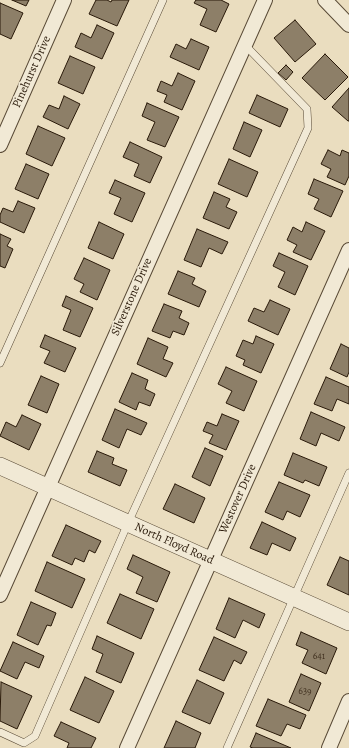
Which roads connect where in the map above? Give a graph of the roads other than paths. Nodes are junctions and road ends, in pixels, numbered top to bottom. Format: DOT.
graph roads {
  1 [pos="64,0"];
  2 [pos="163,0"];
  3 [pos="265,0"];
  4 [pos="325,0"];
  5 [pos="349,25"];
  6 [pos="244,45"];
  7 [pos="0,145"];
  8 [pos="349,250"];
  9 [pos="0,363"];
  10 [pos="0,466"];
  11 [pos="349,472"];
  12 [pos="47,488"];
  13 [pos="128,523"];
  14 [pos="210,560"];
  15 [pos="0,595"];
  16 [pos="293,597"];
  17 [pos="349,622"];
  18 [pos="349,701"];
  19 [pos="0,732"];
  20 [pos="127,748"];
  21 [pos="227,748"];
  22 [pos="329,748"];
  1 -- 7 [label="street, Pinehurst Drive"];
  2 -- 9 [label="lane"];
  3 -- 6 [label="street, Silverstone Drive"];
  4 -- 5 [label="street"];
  6 -- 12 [label="street, Silverstone Drive"];
  6 -- 13 [label="lane"];
  8 -- 14 [label="street, Westover Drive"];
  10 -- 12 [label="street, North Floyd Road"];
  11 -- 16 [label="lane"];
  12 -- 13 [label="street, North Floyd Road"];
  12 -- 15 [label="street, Silverstone Drive"];
  13 -- 14 [label="street, North Floyd Road"];
  13 -- 19 [label="lane"];
  14 -- 16 [label="street, North Floyd Road"];
  14 -- 20 [label="street, Westover Drive"];
  16 -- 17 [label="street, North Floyd Road"];
  16 -- 21 [label="lane"];
  18 -- 22 [label="street"];
}
